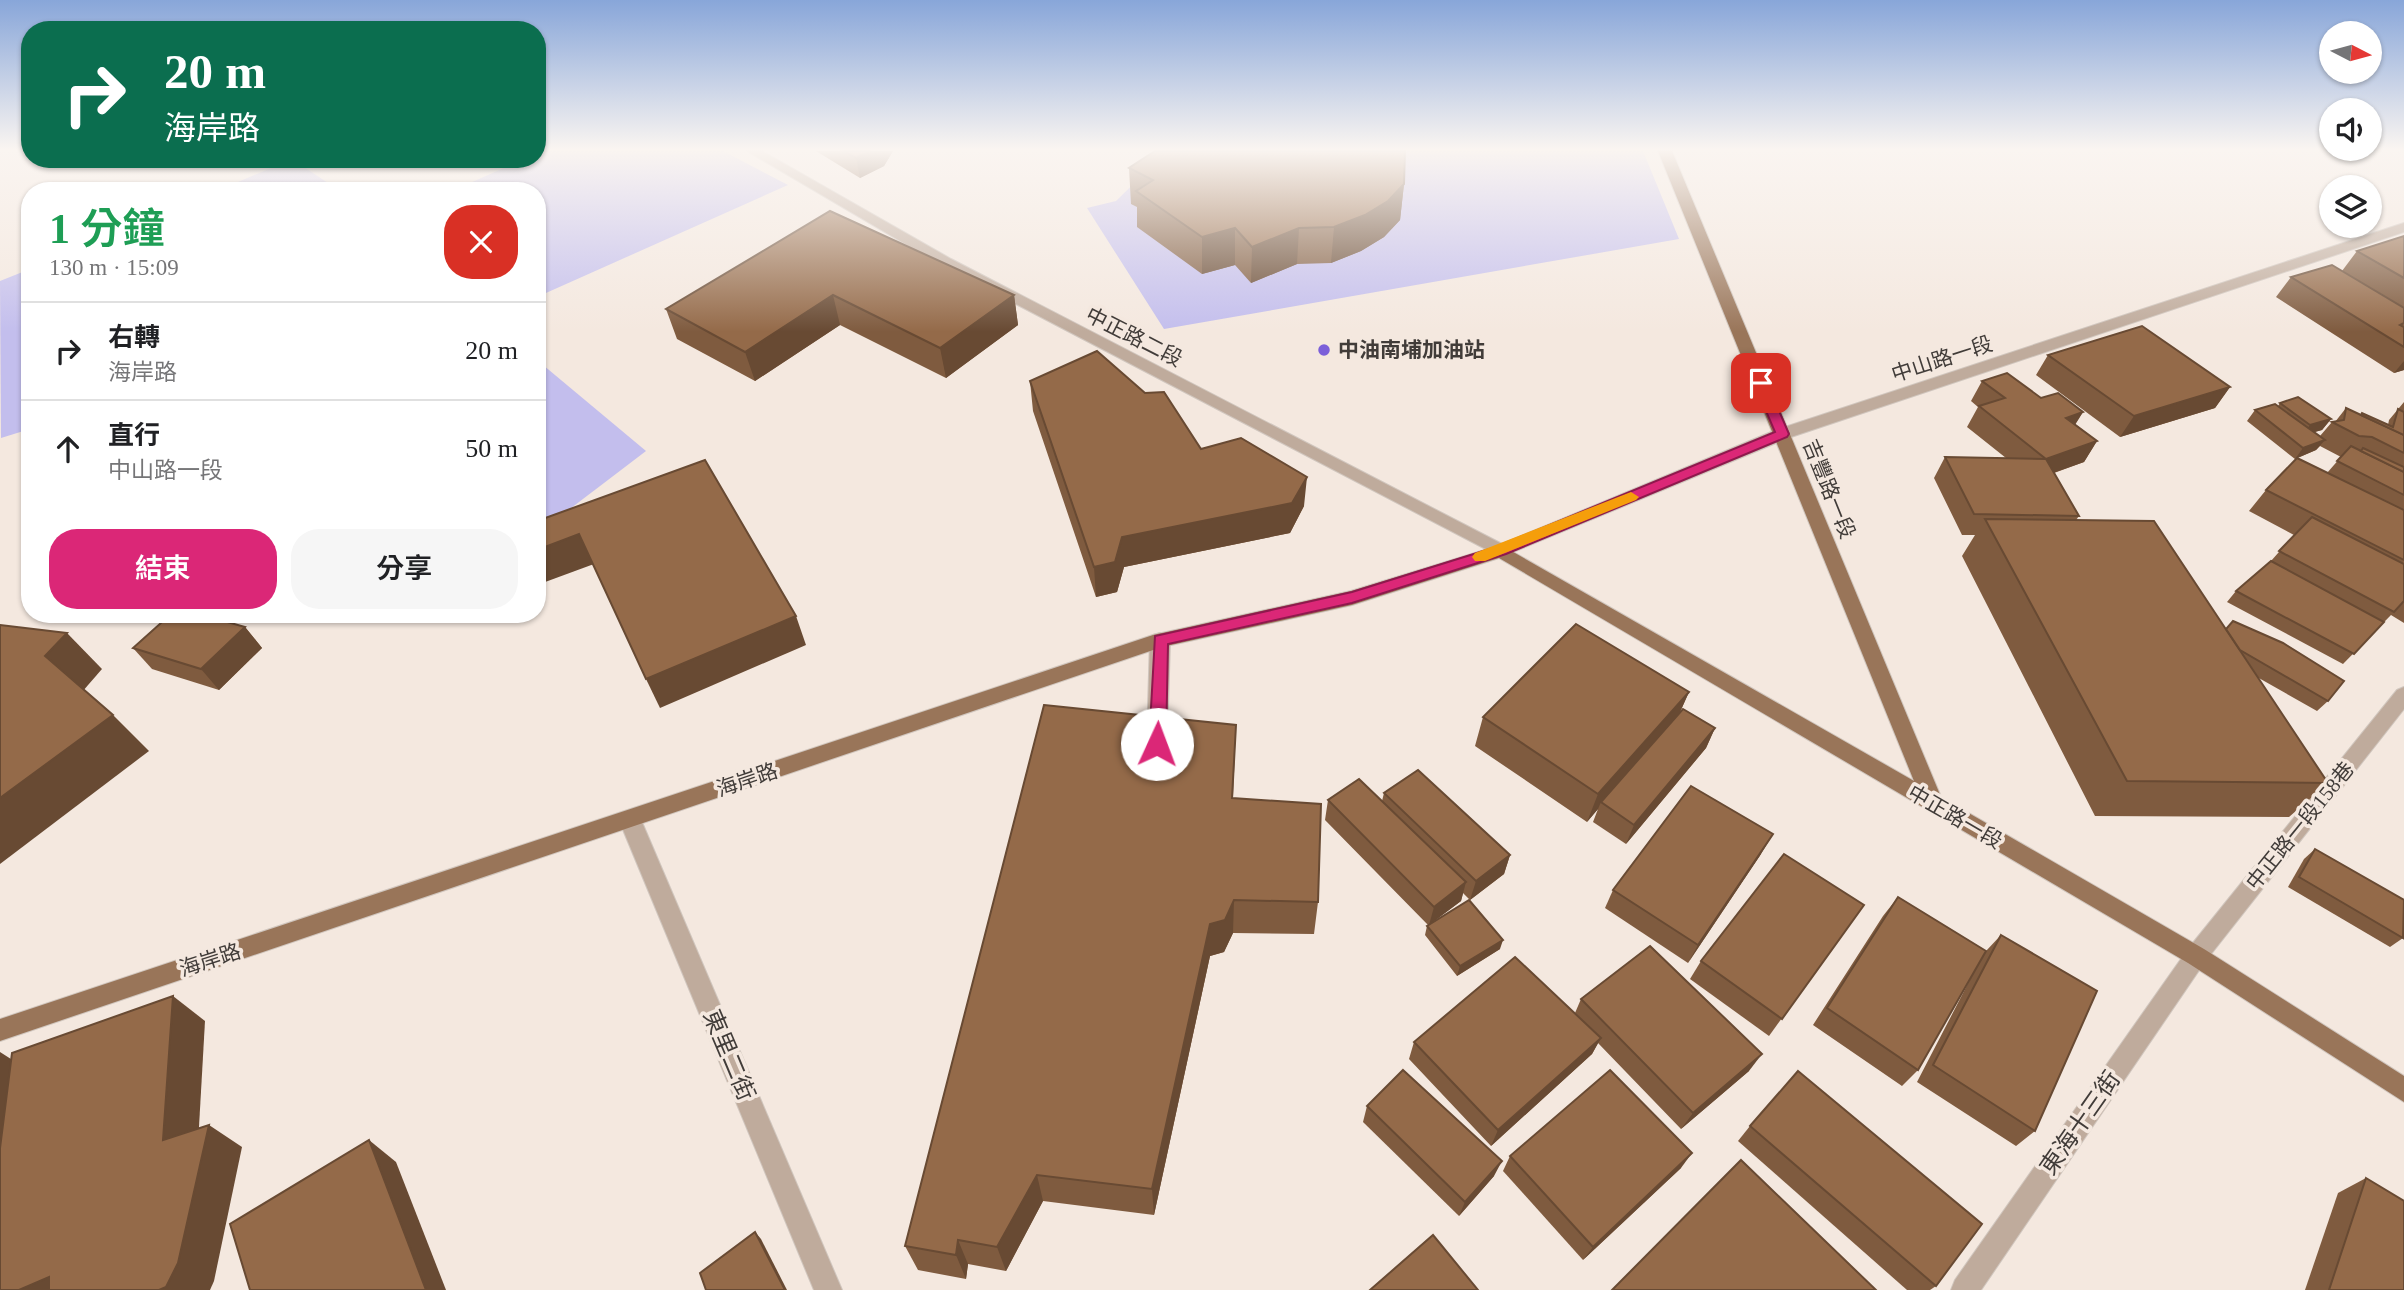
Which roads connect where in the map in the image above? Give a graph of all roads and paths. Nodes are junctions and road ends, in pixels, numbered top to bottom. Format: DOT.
graph roads {
  1 [pos="858,211"];
  2 [pos="1690,211"];
  3 [pos="2404,227"];
  4 [pos="1782,434"];
  5 [pos="1501,551"];
  6 [pos="1160,640"];
  7 [pos="2404,695"];
  8 [pos="1157,744"];
  9 [pos="1934,805"];
  10 [pos="630,820"];
  11 [pos="2196,956"];
  12 [pos="0,1030"];
  13 [pos="2404,1090"];
  14 [pos="828,1290"];
  15 [pos="1965,1290"];
  1 -- 5 [label="street, 中正路二段"];
  2 -- 4 [label="main road, 吉豐路一段"];
  3 -- 4 [label="street, 中山路一段"];
  4 -- 5 [label="street, 中山路一段"];
  4 -- 9 [label="main road, 吉豐路一段"];
  5 -- 6 [label="main road, 海岸路"];
  5 -- 9 [label="main road, 中正路一段"];
  6 -- 8 [label="street"];
  6 -- 10 [label="main road, 海岸路"];
  7 -- 11 [label="street, 中正路一段158巷"];
  9 -- 11 [label="main road, 中正路一段"];
  10 -- 12 [label="main road, 海岸路"];
  10 -- 14 [label="street, 東里二街"];
  11 -- 13 [label="main road, 中正路一段"];
  11 -- 15 [label="street, 東海十三街"];
}
